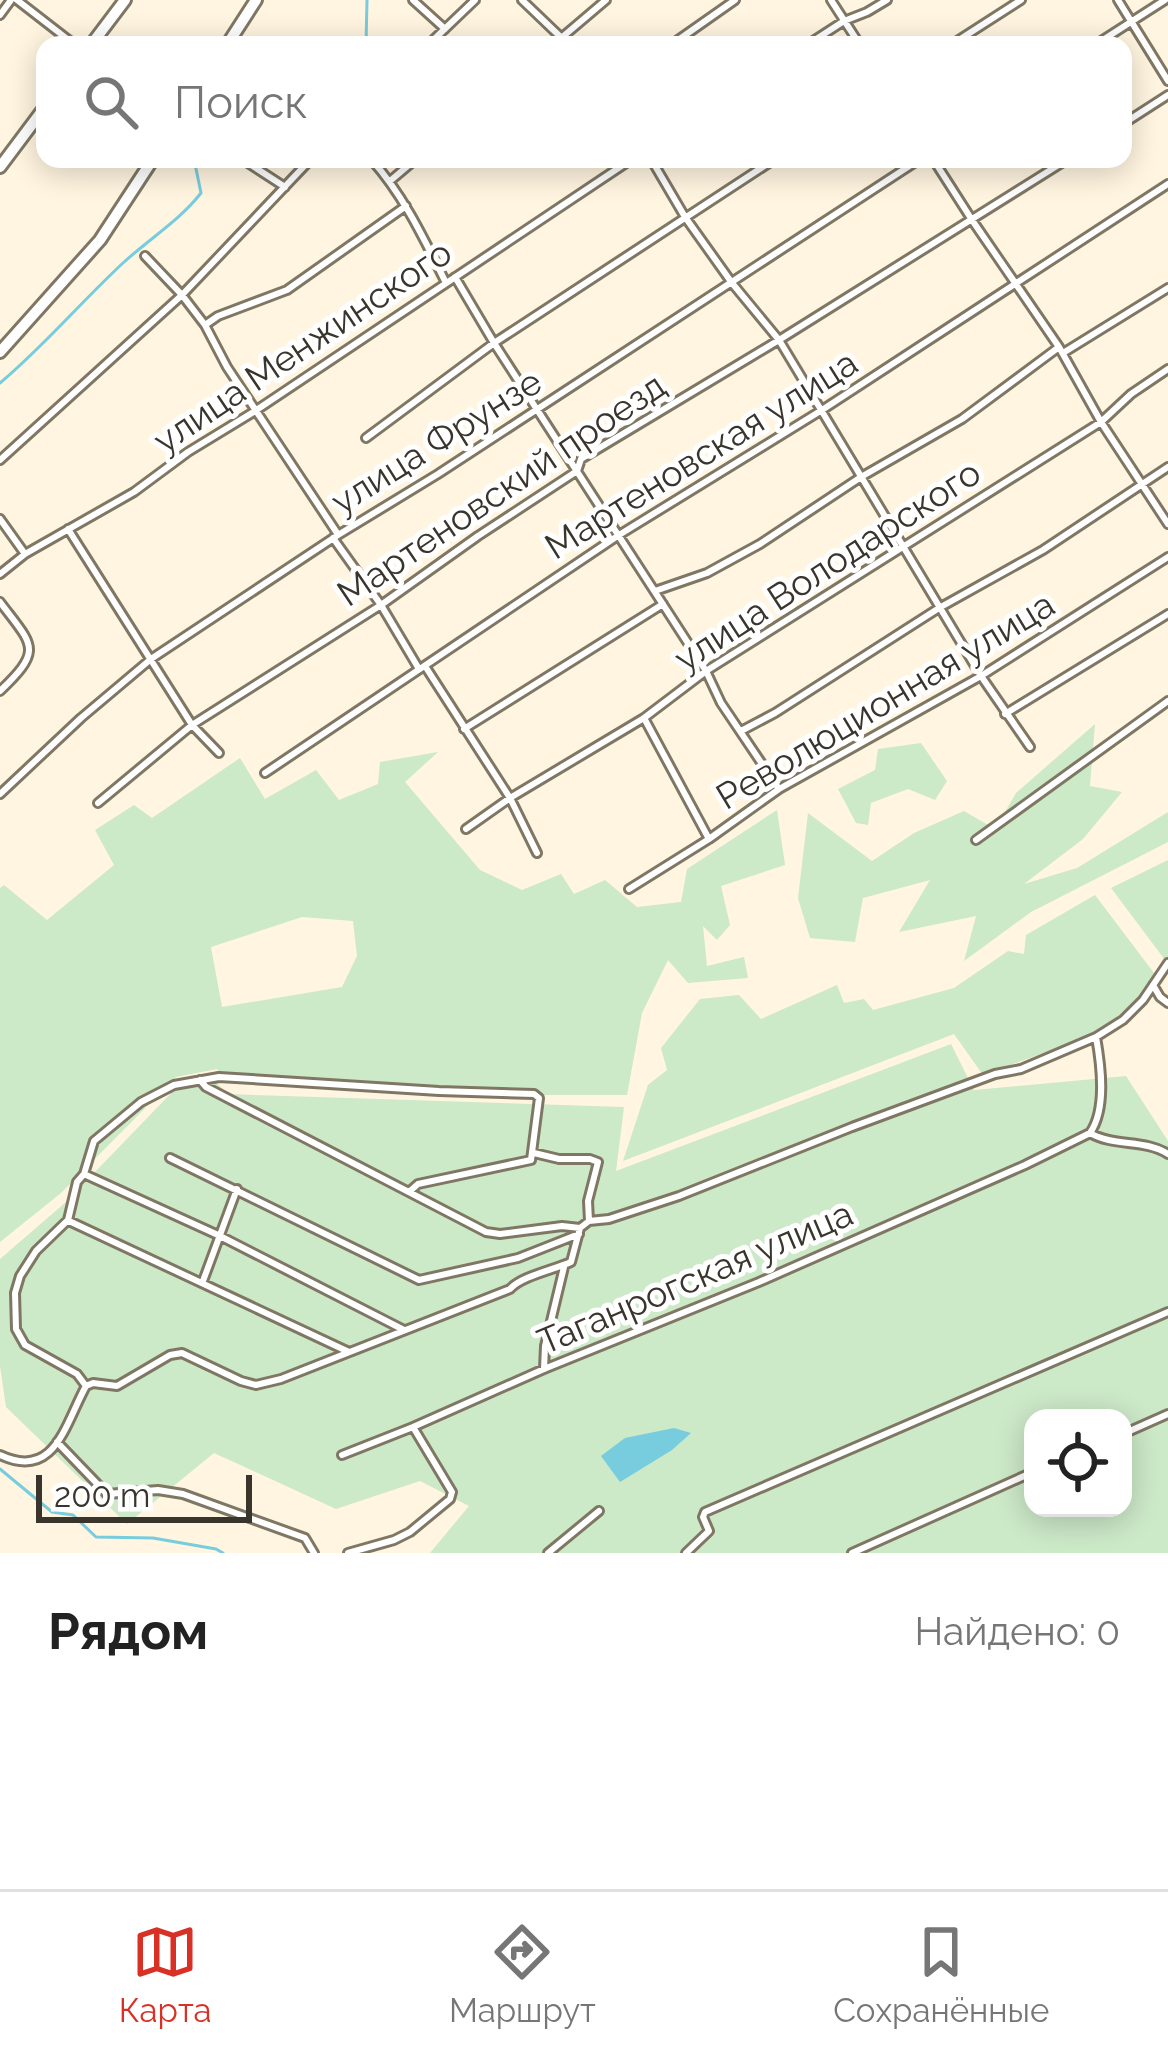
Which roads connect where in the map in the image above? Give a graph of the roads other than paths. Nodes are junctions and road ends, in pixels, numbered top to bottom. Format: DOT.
graph roads {
  1 [pos="14,0"];
  2 [pos="125,0"];
  3 [pos="256,0"];
  4 [pos="413,0"];
  5 [pos="475,0"];
  6 [pos="522,0"];
  7 [pos="606,0"];
  8 [pos="735,0"];
  9 [pos="831,0"];
  10 [pos="886,0"];
  11 [pos="1021,0"];
  12 [pos="1118,0"];
  13 [pos="1165,0"];
  14 [pos="0,14"];
  15 [pos="844,21"];
  16 [pos="1131,22"];
  17 [pos="445,29"];
  18 [pos="63,36"];
  19 [pos="98,36"];
  20 [pos="232,36"];
  21 [pos="438,36"];
  22 [pos="563,36"];
  23 [pos="684,36"];
  24 [pos="821,36"];
  25 [pos="854,36"];
  26 [pos="965,36"];
  27 [pos="1109,36"];
  28 [pos="1168,81"];
  29 [pos="1168,95"];
  30 [pos="36,118"];
  31 [pos="1132,118"];
  32 [pos="0,167"];
  33 [pos="147,168"];
  34 [pos="256,168"];
  35 [pos="303,168"];
  36 [pos="378,168"];
  37 [pos="405,168"];
  38 [pos="618,168"];
  39 [pos="656,168"];
  40 [pos="761,168"];
  41 [pos="906,168"];
  42 [pos="939,168"];
  43 [pos="1054,168"];
  44 [pos="390,181"];
  45 [pos="1168,184"];
  46 [pos="285,187"];
  47 [pos="406,206"];
  48 [pos="685,217"];
  49 [pos="972,220"];
  50 [pos="145,256"];
  51 [pos="455,277"];
  52 [pos="446,283"];
  53 [pos="732,283"];
  54 [pos="1017,284"];
  55 [pos="1168,288"];
  56 [pos="182,295"];
  57 [pos="205,325"];
  58 [pos="778,340"];
  59 [pos="494,343"];
  60 [pos="1061,350"];
  61 [pos="0,352"];
  62 [pos="1168,369"];
  63 [pos="536,410"];
  64 [pos="822,410"];
  65 [pos="255,411"];
  66 [pos="1101,422"];
  67 [pos="366,438"];
  68 [pos="0,460"];
  69 [pos="1168,467"];
  70 [pos="577,471"];
  71 [pos="861,477"];
  72 [pos="1142,484"];
  73 [pos="0,519"];
  74 [pos="1168,524"];
  75 [pos="68,529"];
  76 [pos="619,535"];
  77 [pos="335,536"];
  78 [pos="904,546"];
  79 [pos="25,554"];
  80 [pos="1168,556"];
  81 [pos="0,574"];
  82 [pos="656,591"];
  83 [pos="0,602"];
  84 [pos="381,604"];
  85 [pos="663,604"];
  86 [pos="939,608"];
  87 [pos="1168,614"];
  88 [pos="151,659"];
  89 [pos="422,667"];
  90 [pos="706,671"];
  91 [pos="981,676"];
  92 [pos="0,691"];
  93 [pos="1168,701"];
  94 [pos="1005,714"];
  95 [pos="644,718"];
  96 [pos="192,725"];
  97 [pos="464,729"];
  98 [pos="741,731"];
  99 [pos="1030,747"];
  100 [pos="219,754"];
  101 [pos="265,773"];
  102 [pos="779,789"];
  103 [pos="0,794"];
  104 [pos="510,798"];
  105 [pos="98,803"];
  106 [pos="466,829"];
  107 [pos="709,839"];
  108 [pos="976,840"];
  109 [pos="537,853"];
  110 [pos="629,889"];
  111 [pos="1168,963"];
  112 [pos="1153,985"];
  113 [pos="1168,1003"];
  114 [pos="1096,1037"];
  115 [pos="200,1079"];
  116 [pos="1090,1133"];
  117 [pos="534,1153"];
  118 [pos="1168,1154"];
  119 [pos="170,1158"];
  120 [pos="84,1174"];
  121 [pos="237,1189"];
  122 [pos="409,1192"];
  123 [pos="68,1220"];
  124 [pos="590,1221"];
  125 [pos="579,1231"];
  126 [pos="218,1235"];
  127 [pos="565,1265"];
  128 [pos="202,1282"];
  129 [pos="1168,1312"];
  130 [pos="404,1331"];
  131 [pos="349,1352"];
  132 [pos="544,1369"];
  133 [pos="86,1386"];
  134 [pos="1168,1414"];
  135 [pos="413,1427"];
  136 [pos="1132,1430"];
  137 [pos="56,1442"];
  138 [pos="0,1455"];
  139 [pos="342,1455"];
  140 [pos="1024,1476"];
  141 [pos="599,1511"];
  142 [pos="314,1553"];
  143 [pos="348,1553"];
  144 [pos="548,1553"];
  145 [pos="686,1553"];
  146 [pos="852,1553"];
  1 -- 14 [label="street"];
  1 -- 18 [label="street"];
  2 -- 19 [label="main road"];
  3 -- 20 [label="main road"];
  4 -- 17 [label="street"];
  5 -- 17 [label="street"];
  6 -- 22 [label="street"];
  7 -- 22 [label="street"];
  8 -- 23 [label="street"];
  9 -- 15 [label="street"];
  10 -- 15 [label="street"];
  11 -- 26 [label="street"];
  12 -- 16 [label="street"];
  13 -- 16 [label="street"];
  15 -- 24 [label="street"];
  15 -- 25 [label="street"];
  16 -- 27 [label="street"];
  16 -- 28 [label="street"];
  17 -- 21 [label="street"];
  29 -- 31 [label="street"];
  30 -- 32 [label="main road"];
  33 -- 61 [label="main road"];
  34 -- 46 [label="street"];
  35 -- 46 [label="street"];
  36 -- 44 [label="street"];
  37 -- 44 [label="street"];
  38 -- 51 [label="street, улица Менжинского"];
  39 -- 48 [label="street"];
  40 -- 48 [label="street"];
  41 -- 53 [label="street, улица Фрунзе"];
  42 -- 49 [label="street"];
  43 -- 49 [label="street, Мартеновский проезд"];
  44 -- 47 [label="street"];
  45 -- 54 [label="street, Мартеновская улица"];
  46 -- 56 [label="street"];
  47 -- 52 [label="street"];
  47 -- 57 [label="street"];
  48 -- 53 [label="street"];
  48 -- 59 [label="street"];
  49 -- 54 [label="street"];
  49 -- 58 [label="street, Мартеновский проезд"];
  50 -- 56 [label="street"];
  51 -- 52 [label="street, улица Менжинского"];
  51 -- 59 [label="street"];
  52 -- 65 [label="street, улица Менжинского"];
  53 -- 58 [label="street"];
  53 -- 63 [label="street, улица Фрунзе"];
  54 -- 60 [label="street"];
  54 -- 64 [label="street, Мартеновская улица"];
  55 -- 60 [label="street"];
  56 -- 57 [label="street"];
  56 -- 68 [label="street"];
  57 -- 65 [label="street"];
  58 -- 64 [label="street"];
  58 -- 70 [label="street, Мартеновский проезд"];
  59 -- 63 [label="street"];
  59 -- 67 [label="street"];
  60 -- 66 [label="street"];
  60 -- 71 [label="street"];
  62 -- 66 [label="street, улица Володарского"];
  63 -- 70 [label="street"];
  63 -- 77 [label="street, улица Фрунзе"];
  64 -- 71 [label="street"];
  64 -- 76 [label="street, Мартеновская улица"];
  65 -- 75 [label="street, улица Менжинского"];
  65 -- 77 [label="street"];
  66 -- 72 [label="street"];
  66 -- 78 [label="street, улица Володарского"];
  69 -- 72 [label="street"];
  70 -- 76 [label="street"];
  70 -- 84 [label="street, Мартеновский проезд"];
  71 -- 78 [label="street"];
  71 -- 82 [label="street"];
  72 -- 74 [label="street"];
  72 -- 86 [label="street"];
  73 -- 79 [label="street"];
  75 -- 79 [label="street, улица Менжинского"];
  75 -- 88 [label="street"];
  76 -- 82 [label="street"];
  76 -- 89 [label="street, Мартеновская улица"];
  77 -- 84 [label="street"];
  77 -- 88 [label="street, улица Фрунзе"];
  78 -- 86 [label="street"];
  78 -- 90 [label="street, улица Володарского"];
  79 -- 81 [label="street, улица Менжинского"];
  80 -- 91 [label="street, Революционная улица"];
  82 -- 85 [label="street"];
  83 -- 92 [label="street"];
  84 -- 89 [label="street"];
  84 -- 96 [label="street, Мартеновский проезд"];
  85 -- 90 [label="street"];
  85 -- 97 [label="street"];
  86 -- 91 [label="street"];
  86 -- 98 [label="street"];
  87 -- 94 [label="street"];
  88 -- 96 [label="street"];
  88 -- 103 [label="street, улица Фрунзе"];
  89 -- 97 [label="street"];
  89 -- 101 [label="street, Мартеновская улица"];
  90 -- 95 [label="street, улица Володарского"];
  90 -- 98 [label="street"];
  91 -- 94 [label="street"];
  91 -- 102 [label="street, Революционная улица"];
  93 -- 108 [label="street"];
  94 -- 99 [label="street"];
  95 -- 104 [label="street, улица Володарского"];
  95 -- 107 [label="street"];
  96 -- 100 [label="street"];
  96 -- 105 [label="street, Мартеновский проезд"];
  97 -- 104 [label="street"];
  98 -- 102 [label="street"];
  102 -- 107 [label="street, Революционная улица"];
  104 -- 106 [label="street, улица Володарского"];
  104 -- 109 [label="street"];
  107 -- 110 [label="street, Революционная улица"];
  111 -- 112 [label="street"];
  112 -- 113 [label="street"];
  112 -- 114 [label="street"];
  114 -- 116 [label="street"];
  114 -- 124 [label="street"];
  115 -- 117 [label="street"];
  115 -- 120 [label="street"];
  115 -- 122 [label="street"];
  116 -- 118 [label="street"];
  116 -- 132 [label="street, Таганрогская улица"];
  117 -- 122 [label="street"];
  117 -- 124 [label="street"];
  119 -- 121 [label="street"];
  120 -- 123 [label="street"];
  120 -- 126 [label="street"];
  121 -- 125 [label="street"];
  121 -- 126 [label="street"];
  122 -- 125 [label="street"];
  123 -- 128 [label="street"];
  123 -- 133 [label="street"];
  124 -- 125 [label="street"];
  125 -- 127 [label="street"];
  126 -- 128 [label="street"];
  126 -- 130 [label="street"];
  127 -- 130 [label="street"];
  127 -- 132 [label="street"];
  128 -- 131 [label="street"];
  129 -- 145 [label="street"];
  130 -- 131 [label="street"];
  131 -- 133 [label="street"];
  132 -- 135 [label="street, Таганрогская улица"];
  133 -- 137 [label="street"];
  134 -- 136 [label="street"];
  135 -- 139 [label="street, Таганрогская улица"];
  135 -- 143 [label="street"];
  137 -- 138 [label="street"];
  137 -- 142 [label="street"];
  140 -- 146 [label="street"];
  141 -- 144 [label="street"];
}
